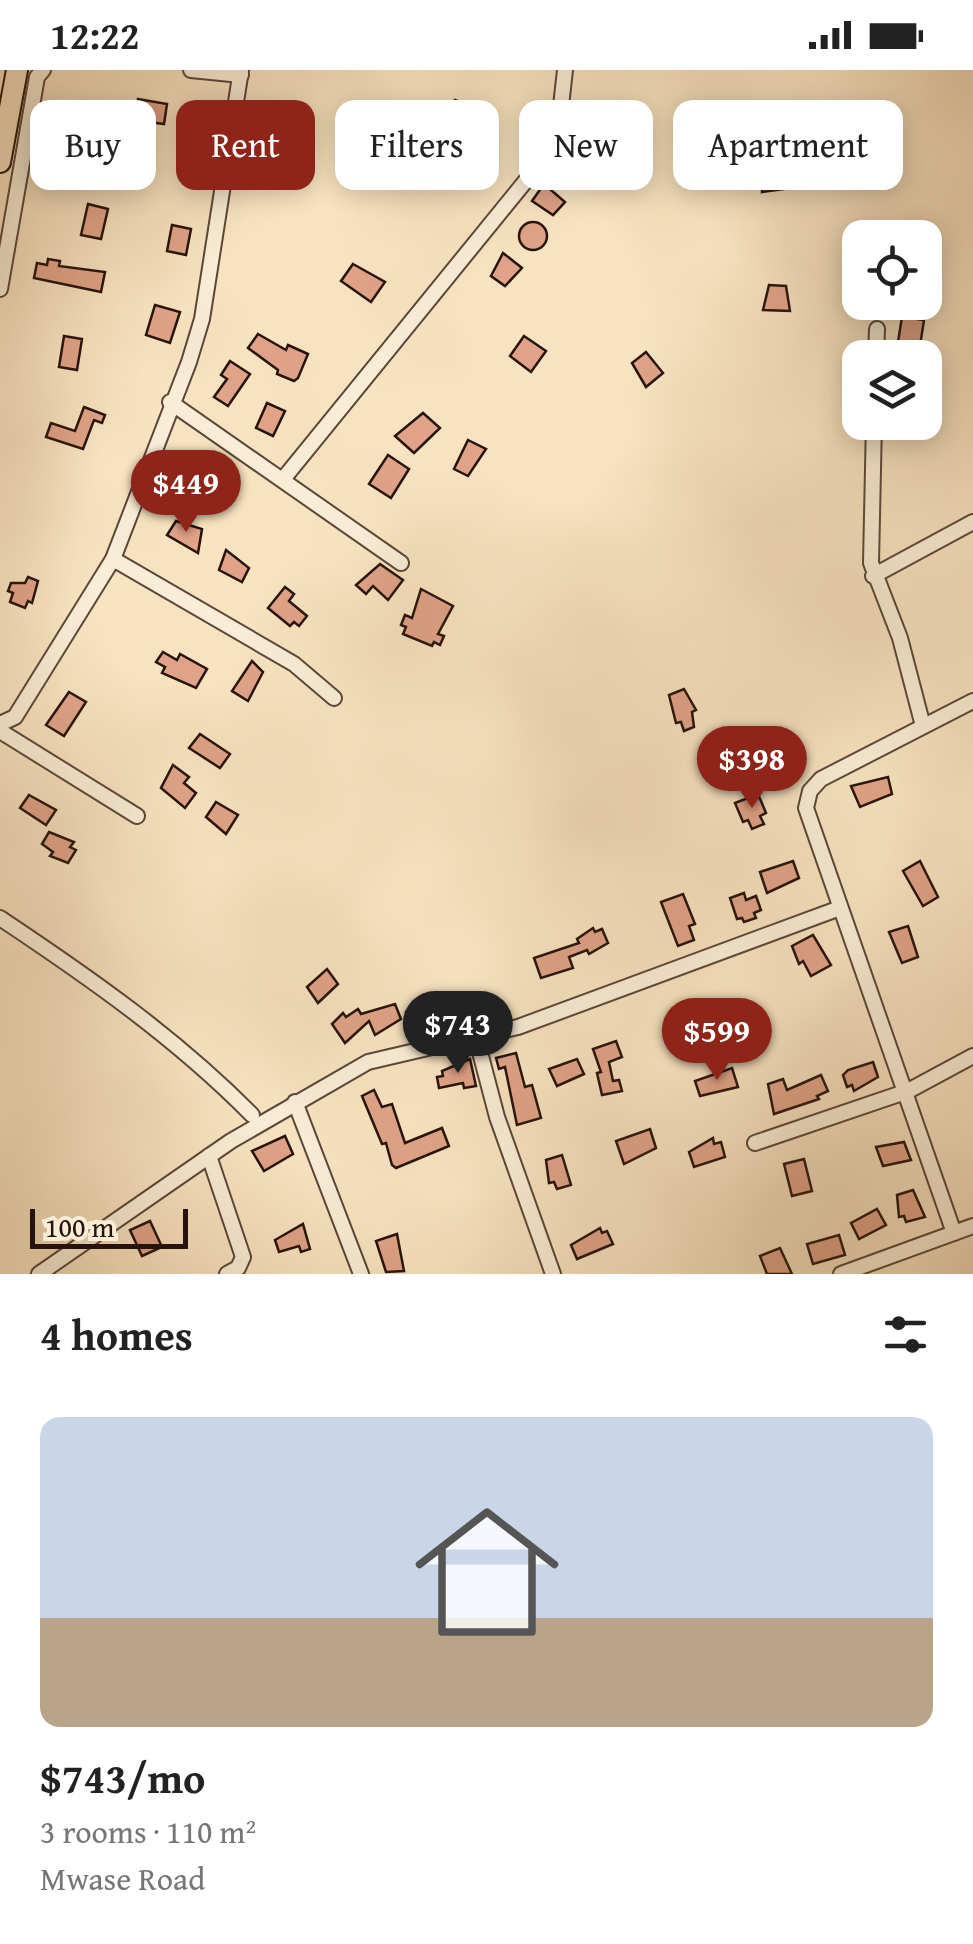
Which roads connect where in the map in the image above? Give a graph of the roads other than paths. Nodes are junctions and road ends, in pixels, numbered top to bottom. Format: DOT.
graph roads {
  1 [pos="17,70"];
  2 [pos="43,70"];
  3 [pos="191,70"];
  4 [pos="565,70"];
  5 [pos="241,73"];
  6 [pos="0,162"];
  7 [pos="0,289"];
  8 [pos="878,330"];
  9 [pos="877,340"];
  10 [pos="170,402"];
  11 [pos="873,440"];
  12 [pos="284,478"];
  13 [pos="973,522"];
  14 [pos="113,559"];
  15 [pos="401,564"];
  16 [pos="873,576"];
  17 [pos="334,698"];
  18 [pos="973,701"];
  19 [pos="923,726"];
  20 [pos="0,728"];
  21 [pos="137,816"];
  22 [pos="840,908"];
  23 [pos="0,918"];
  24 [pos="476,1037"];
  25 [pos="973,1056"];
  26 [pos="908,1091"];
  27 [pos="296,1102"];
  28 [pos="252,1115"];
  29 [pos="755,1143"];
  30 [pos="208,1156"];
  31 [pos="973,1226"];
  32 [pos="954,1233"];
  33 [pos="40,1274"];
  34 [pos="227,1274"];
  35 [pos="361,1274"];
  36 [pos="553,1274"];
  37 [pos="841,1274"];
  1 -- 6 [label="highway"];
  2 -- 7 [label="street"];
  3 -- 5 [label="street"];
  4 -- 12 [label="street"];
  5 -- 10 [label="street"];
  8 -- 9 [label="street"];
  10 -- 12 [label="street"];
  10 -- 14 [label="street"];
  11 -- 16 [label="street"];
  12 -- 15 [label="street"];
  13 -- 16 [label="street"];
  14 -- 17 [label="street"];
  14 -- 20 [label="street"];
  16 -- 19 [label="street"];
  18 -- 19 [label="street"];
  19 -- 22 [label="street"];
  20 -- 21 [label="street"];
  22 -- 24 [label="street"];
  22 -- 26 [label="street"];
  23 -- 28 [label="street"];
  24 -- 27 [label="street"];
  24 -- 36 [label="street"];
  25 -- 26 [label="street"];
  26 -- 29 [label="street"];
  26 -- 32 [label="street"];
  27 -- 30 [label="street"];
  27 -- 35 [label="street"];
  30 -- 33 [label="street"];
  30 -- 34 [label="street"];
  31 -- 32 [label="street"];
  32 -- 37 [label="street"];
}
